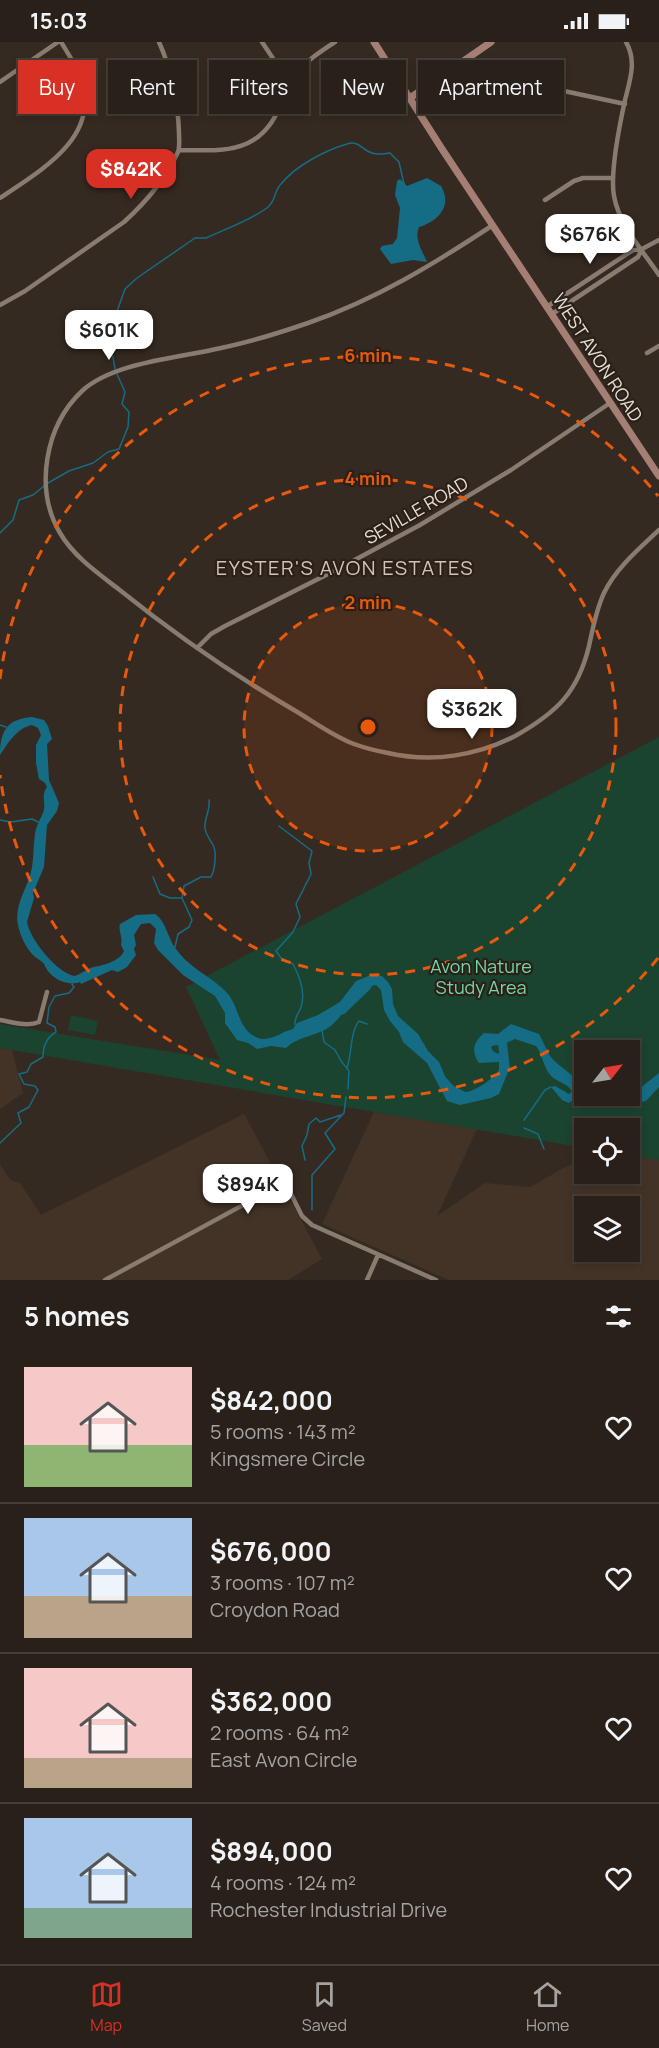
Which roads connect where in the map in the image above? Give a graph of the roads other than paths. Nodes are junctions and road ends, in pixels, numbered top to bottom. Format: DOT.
graph roads {
  1 [pos="60,42"];
  2 [pos="159,42"];
  3 [pos="262,42"];
  4 [pos="335,42"];
  5 [pos="374,42"];
  6 [pos="491,42"];
  7 [pos="626,42"];
  8 [pos="274,60"];
  9 [pos="309,62"];
  10 [pos="0,82"];
  11 [pos="564,92"];
  12 [pos="410,98"];
  13 [pos="624,104"];
  14 [pos="275,114"];
  15 [pos="179,150"];
  16 [pos="612,178"];
  17 [pos="0,198"];
  18 [pos="545,200"];
  19 [pos="493,225"];
  20 [pos="659,240"];
  21 [pos="642,249"];
  22 [pos="659,276"];
  23 [pos="0,305"];
  24 [pos="548,306"];
  25 [pos="552,314"];
  26 [pos="659,346"];
  27 [pos="647,353"];
  28 [pos="610,403"];
  29 [pos="659,477"];
  30 [pos="659,530"];
  31 [pos="198,648"];
  32 [pos="46,992"];
  33 [pos="0,1020"];
  34 [pos="378,1255"];
  35 [pos="113,1278"];
  36 [pos="105,1280"];
  37 [pos="367,1280"];
  38 [pos="436,1280"];
  1 -- 10 [label="street"];
  1 -- 17 [label="street"];
  2 -- 15 [label="street"];
  3 -- 8 [label="street"];
  4 -- 9 [label="street"];
  5 -- 12 [label="street, WEST AVON ROAD"];
  6 -- 12 [label="street"];
  7 -- 13 [label="street"];
  11 -- 13 [label="street"];
  12 -- 19 [label="street, WEST AVON ROAD"];
  13 -- 16 [label="street"];
  14 -- 15 [label="street"];
  15 -- 23 [label="street"];
  16 -- 18 [label="street"];
  16 -- 21 [label="street"];
  19 -- 24 [label="street, WEST AVON ROAD"];
  19 -- 31 [label="street"];
  20 -- 21 [label="street"];
  21 -- 22 [label="street"];
  21 -- 24 [label="street"];
  21 -- 25 [label="street"];
  24 -- 25 [label="street, WEST AVON ROAD"];
  25 -- 28 [label="street, WEST AVON ROAD"];
  26 -- 27 [label="street"];
  28 -- 29 [label="street, WEST AVON ROAD"];
  28 -- 31 [label="street, SEVILLE ROAD"];
  30 -- 31 [label="street"];
  32 -- 33 [label="street"];
  34 -- 35 [label="street"];
  34 -- 37 [label="street"];
  34 -- 38 [label="street"];
  35 -- 36 [label="street"];
}
